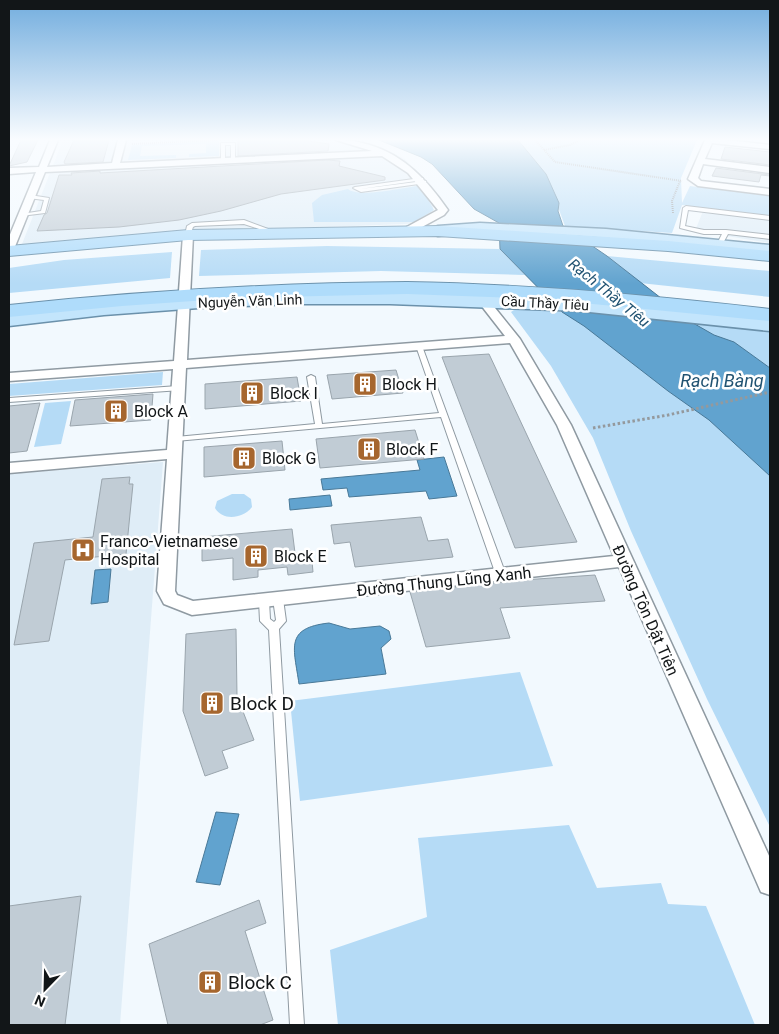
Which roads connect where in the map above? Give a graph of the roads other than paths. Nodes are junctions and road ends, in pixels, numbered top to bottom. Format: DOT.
graph roads {
  1 [pos="34,188"];
  2 [pos="356,188"];
  3 [pos="377,188"];
  4 [pos="428,188"];
  5 [pos="743,188"];
  6 [pos="770,192"];
  7 [pos="30,198"];
  8 [pos="23,215"];
  9 [pos="770,218"];
  10 [pos="407,231"];
  11 [pos="466,235"];
  12 [pos="770,237"];
  13 [pos="723,238"];
  14 [pos="188,242"];
  15 [pos="667,246"];
  16 [pos="9,250"];
  17 [pos="770,250"];
  18 [pos="770,256"];
  19 [pos="9,265"];
  20 [pos="770,265"];
  21 [pos="487,292"];
  22 [pos="184,294"];
  23 [pos="9,301"];
  24 [pos="770,304"];
  25 [pos="9,311"];
  26 [pos="743,311"];
  27 [pos="770,315"];
  28 [pos="9,320"];
  29 [pos="770,325"];
  30 [pos="514,339"];
  31 [pos="419,346"];
  32 [pos="179,364"];
  33 [pos="9,377"];
  34 [pos="311,377"];
  35 [pos="178,388"];
  36 [pos="9,400"];
  37 [pos="443,415"];
  38 [pos="319,426"];
  39 [pos="175,446"];
  40 [pos="9,468"];
  41 [pos="624,561"];
  42 [pos="501,575"];
  43 [pos="271,600"];
  44 [pos="274,628"];
  45 [pos="770,884"];
  46 [pos="297,1025"];
  1 -- 7 [label="street"];
  2 -- 3 [label="lane"];
  4 -- 10 [label="street"];
  5 -- 6 [label="street"];
  7 -- 8 [label="street"];
  7 -- 8 [label="lane"];
  8 -- 16 [label="street"];
  9 -- 13 [label="lane"];
  10 -- 11 [label="highway"];
  10 -- 14 [label="highway"];
  11 -- 14 [label="highway"];
  11 -- 15 [label="highway"];
  12 -- 13 [label="lane"];
  13 -- 15 [label="main road"];
  13 -- 17 [label="main road"];
  14 -- 16 [label="highway"];
  14 -- 19 [label="highway"];
  14 -- 22 [label="street, Đường Thung Lũng Xanh"];
  15 -- 18 [label="highway"];
  15 -- 20 [label="highway"];
  21 -- 22 [label="highway, Nguyễn Văn Linh"];
  21 -- 26 [label="highway, Cầu Thầy Tiêu"];
  21 -- 30 [label="street"];
  22 -- 23 [label="highway, Nguyễn Văn Linh"];
  22 -- 25 [label="highway, Nguyễn Văn Linh"];
  22 -- 28 [label="main road, Nguyễn Văn Linh"];
  22 -- 32 [label="street, Đường Thung Lũng Xanh"];
  24 -- 26 [label="highway"];
  26 -- 27 [label="highway"];
  26 -- 29 [label="main road"];
  30 -- 31 [label="street"];
  30 -- 41 [label="street, Đường Tôn Dật Tiên"];
  31 -- 32 [label="street"];
  31 -- 37 [label="lane"];
  32 -- 33 [label="street"];
  32 -- 35 [label="street, Đường Thung Lũng Xanh"];
  34 -- 38 [label="lane"];
  35 -- 36 [label="lane"];
  35 -- 39 [label="street, Đường Thung Lũng Xanh"];
  37 -- 38 [label="lane"];
  37 -- 42 [label="lane"];
  38 -- 39 [label="lane"];
  39 -- 40 [label="street"];
  39 -- 43 [label="street, Đường Thung Lũng Xanh"];
  41 -- 42 [label="street, Đường Thung Lũng Xanh"];
  41 -- 45 [label="street, Đường Tôn Dật Tiên"];
  42 -- 43 [label="street, Đường Thung Lũng Xanh"];
  43 -- 44 [label="lane"];
  43 -- 44 [label="lane"];
  44 -- 46 [label="lane"];
}
